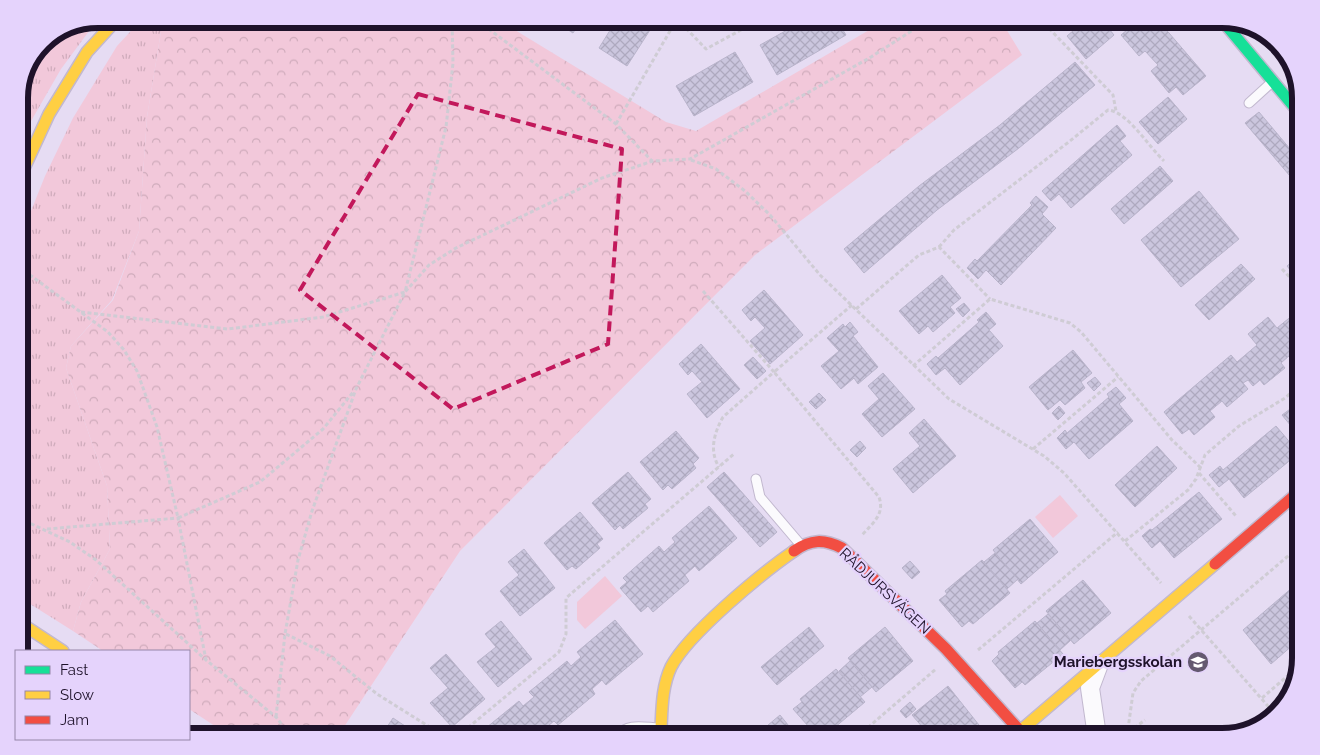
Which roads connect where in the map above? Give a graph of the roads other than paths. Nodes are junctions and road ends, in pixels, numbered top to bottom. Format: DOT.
graph roads {
  1 [pos="109,28"];
  2 [pos="1228,28"];
  3 [pos="1272,82"];
  4 [pos="1250,103"];
  5 [pos="1292,105"];
  6 [pos="28,160"];
  7 [pos="756,479"];
  8 [pos="1292,498"];
  9 [pos="802,546"];
  10 [pos="28,628"];
  11 [pos="61,650"];
  12 [pos="1099,664"];
  13 [pos="628,728"];
  14 [pos="661,728"];
  15 [pos="1016,728"];
  16 [pos="1028,728"];
  17 [pos="1097,728"];
  1 -- 6 [label="street"];
  2 -- 3 [label="street"];
  3 -- 4 [label="lane"];
  3 -- 5 [label="street"];
  7 -- 9 [label="lane"];
  8 -- 12 [label="street, RÅDJURSVÄGEN"];
  9 -- 14 [label="street, RÅDJURSVÄGEN"];
  9 -- 15 [label="street, RÅDJURSVÄGEN"];
  10 -- 11 [label="street"];
  12 -- 16 [label="street, RÅDJURSVÄGEN"];
  12 -- 17 [label="street, RÅDJURSVÄGEN"];
  13 -- 14 [label="lane"];
}
